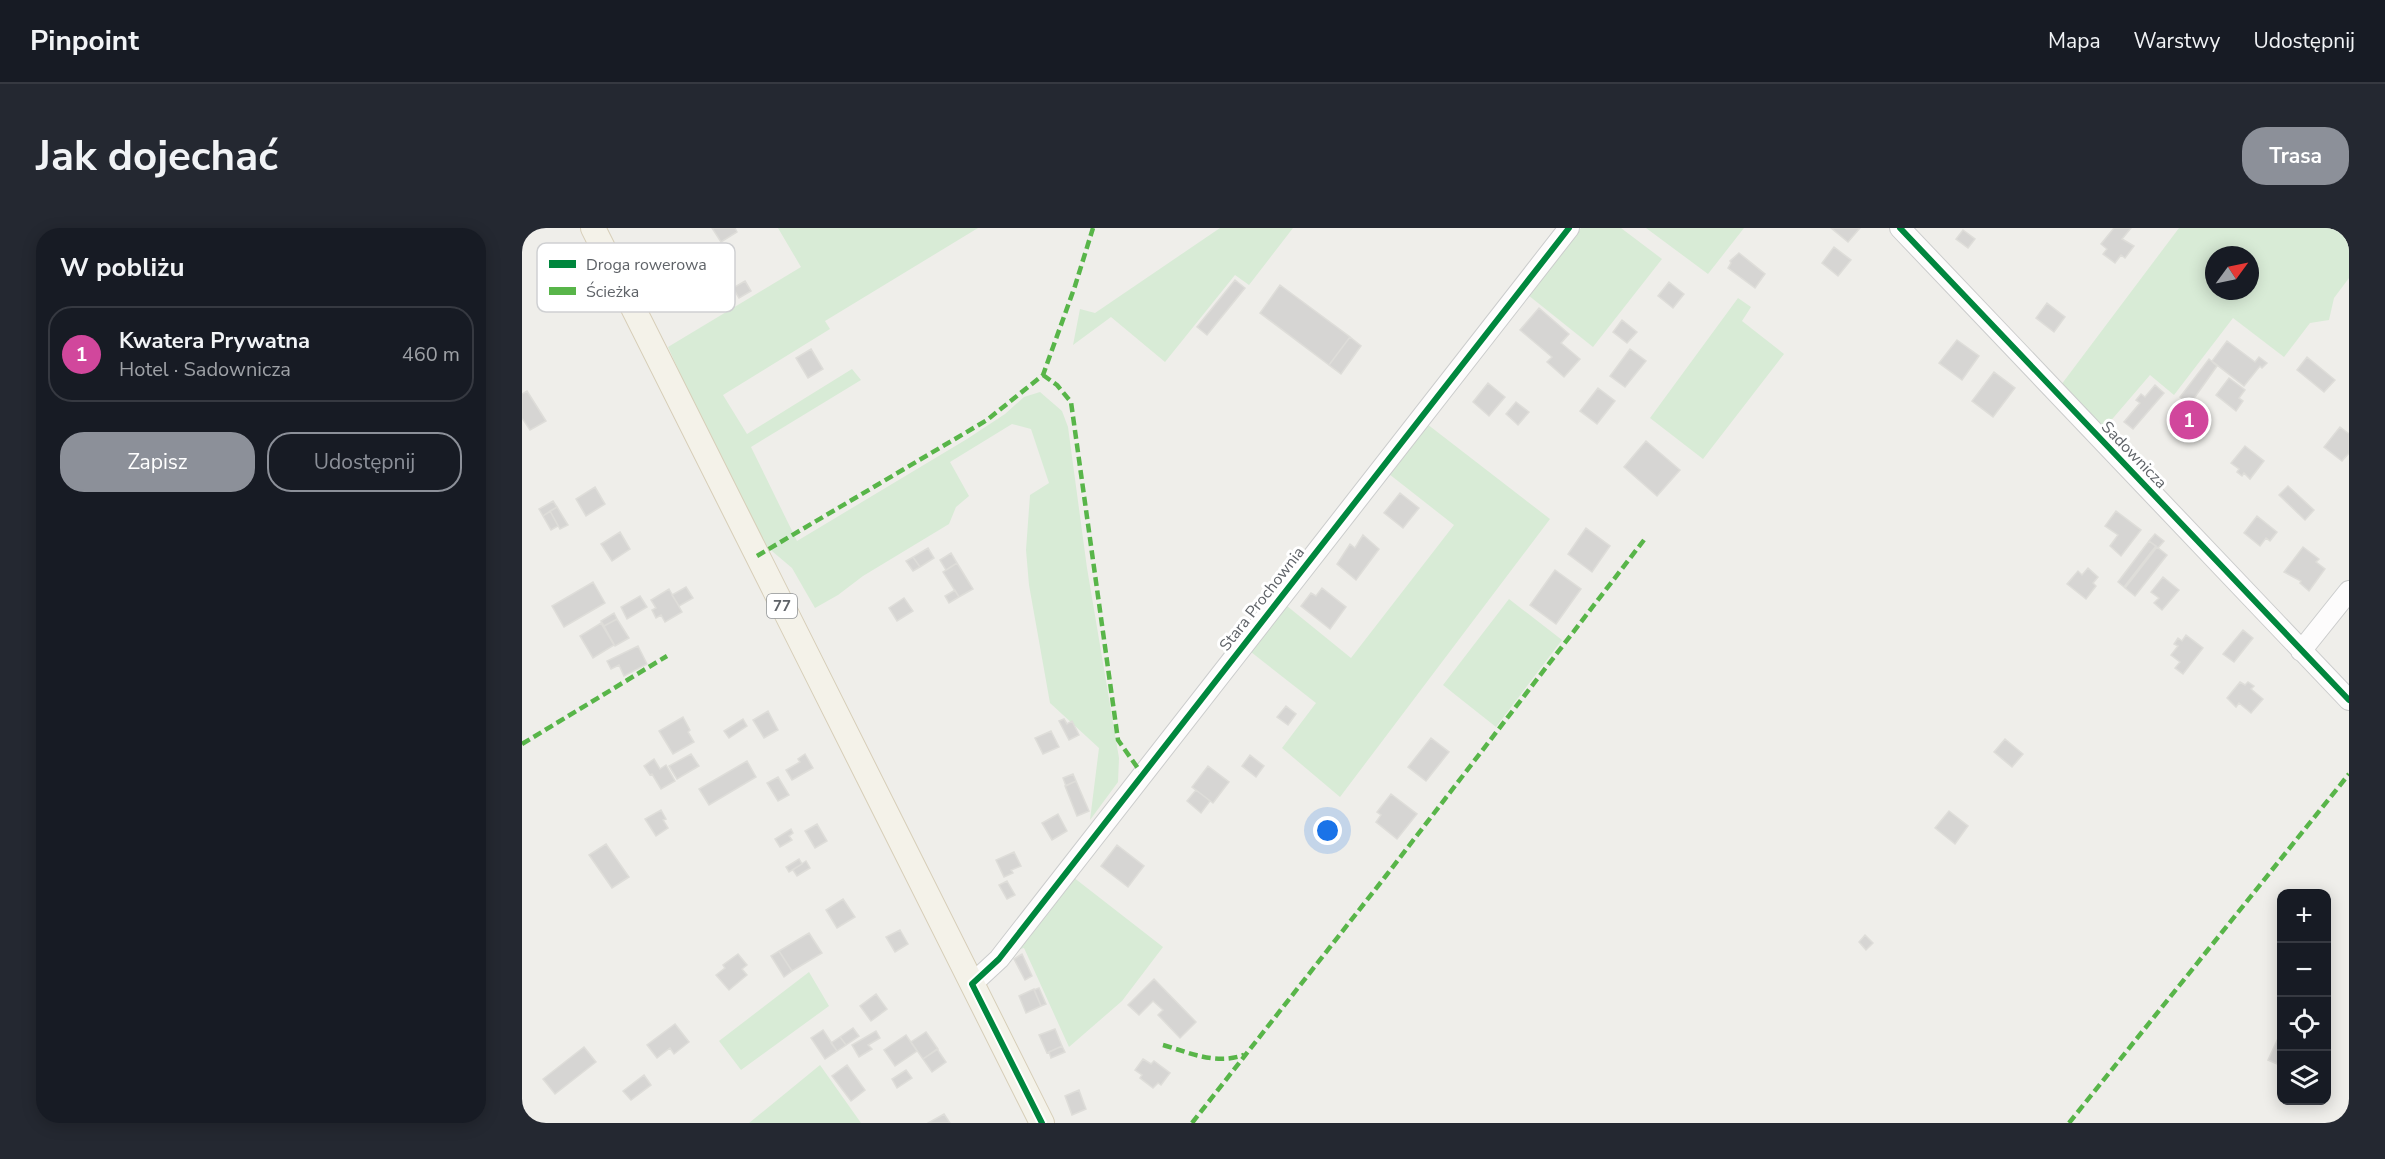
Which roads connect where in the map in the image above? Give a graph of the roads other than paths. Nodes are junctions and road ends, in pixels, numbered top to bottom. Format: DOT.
graph roads {
  1 [pos="593,228"];
  2 [pos="1569,228"];
  3 [pos="1900,228"];
  4 [pos="601,243"];
  5 [pos="635,312"];
  6 [pos="2349,591"];
  7 [pos="2301,651"];
  8 [pos="2349,700"];
  9 [pos="972,984"];
  10 [pos="1042,1123"];
  1 -- 4 [label="main road, 77"];
  2 -- 9 [label="street, Stara Prochownia"];
  3 -- 7 [label="street, Sadownicza"];
  5 -- 9 [label="main road, 77"];
  6 -- 7 [label="street"];
  7 -- 8 [label="street, Sadownicza"];
  9 -- 10 [label="main road, 77"];
}
